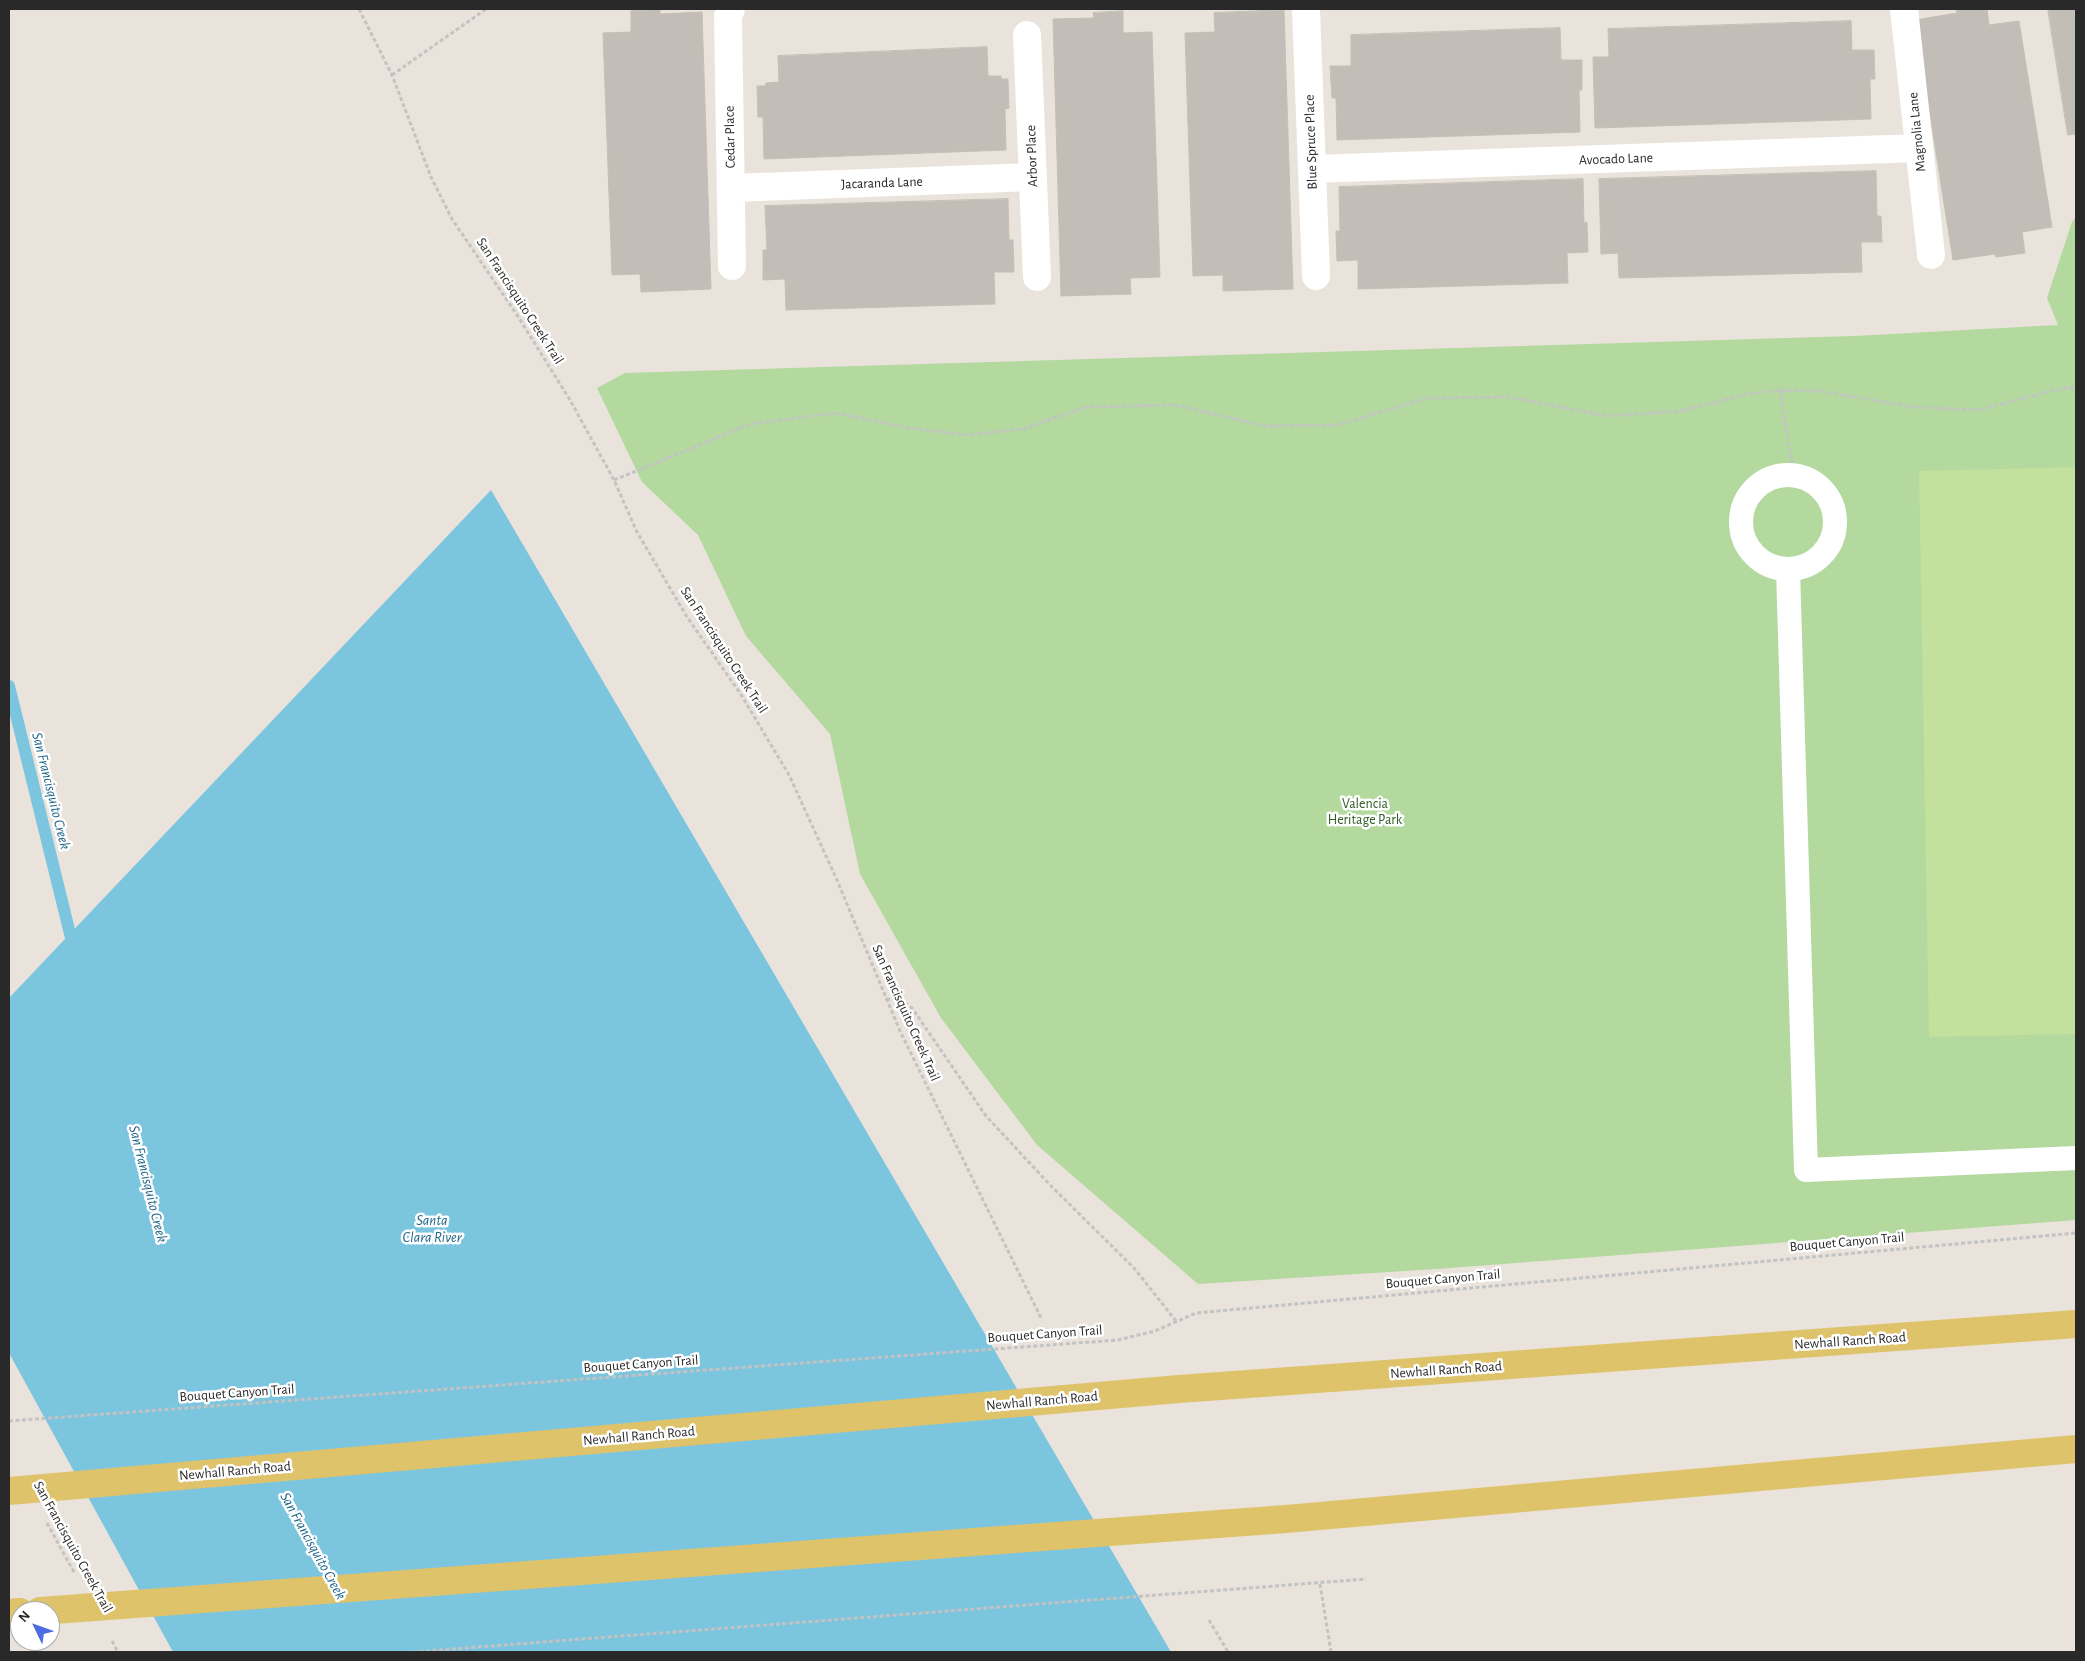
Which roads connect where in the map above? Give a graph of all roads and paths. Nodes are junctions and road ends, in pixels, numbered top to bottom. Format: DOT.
graph roads {
  1 [pos="359,9"];
  2 [pos="486,9"];
  3 [pos="731,9"];
  4 [pos="1306,9"];
  5 [pos="1904,9"];
  6 [pos="1027,35"];
  7 [pos="392,75"];
  8 [pos="1919,148"];
  9 [pos="1312,169"];
  10 [pos="1032,178"];
  11 [pos="731,188"];
  12 [pos="1931,255"];
  13 [pos="732,266"];
  14 [pos="1316,276"];
  15 [pos="1037,277"];
  16 [pos="2076,387"];
  17 [pos="1780,390"];
  18 [pos="1794,476"];
  19 [pos="614,480"];
  20 [pos="1788,569"];
  21 [pos="885,998"];
  22 [pos="2076,1158"];
  23 [pos="2076,1233"];
  24 [pos="1042,1320"];
  25 [pos="1176,1321"];
  26 [pos="2076,1324"];
  27 [pos="9,1421"];
  28 [pos="2076,1449"];
  29 [pos="9,1491"];
  30 [pos="47,1522"];
  31 [pos="75,1574"];
  32 [pos="1366,1579"];
  33 [pos="1320,1584"];
  34 [pos="60,1610"];
  35 [pos="1209,1620"];
  36 [pos="108,1635"];
  37 [pos="118,1652"];
  38 [pos="413,1652"];
  39 [pos="1228,1652"];
  40 [pos="1331,1652"];
  1 -- 7 [label="path, San Francisquito Creek Trail"];
  2 -- 7 [label="path"];
  3 -- 11 [label="street, Cedar Place"];
  4 -- 9 [label="street, Blue Spruce Place"];
  5 -- 8 [label="street, Magnolia Lane"];
  6 -- 10 [label="street, Arbor Place"];
  7 -- 19 [label="path, San Francisquito Creek Trail"];
  8 -- 9 [label="street, Avocado Lane"];
  8 -- 12 [label="street, Magnolia Lane"];
  9 -- 14 [label="street, Blue Spruce Place"];
  10 -- 11 [label="street, Jacaranda Lane"];
  10 -- 15 [label="street, Arbor Place"];
  11 -- 13 [label="street, Cedar Place"];
  16 -- 17 [label="path"];
  17 -- 18 [label="path"];
  17 -- 19 [label="path"];
  18 -- 20 [label="lane"];
  18 -- 20 [label="lane"];
  19 -- 21 [label="path, San Francisquito Creek Trail"];
  20 -- 22 [label="lane"];
  21 -- 24 [label="path, San Francisquito Creek Trail"];
  21 -- 25 [label="path"];
  23 -- 25 [label="path, Bouquet Canyon Trail"];
  25 -- 27 [label="path, Bouquet Canyon Trail"];
  26 -- 29 [label="main road, Newhall Ranch Road"];
  28 -- 34 [label="main road"];
  30 -- 31 [label="path, San Francisquito Creek Trail"];
  32 -- 33 [label="path"];
  33 -- 38 [label="path"];
  33 -- 40 [label="path"];
  35 -- 39 [label="path"];
  36 -- 37 [label="path, San Francisquito Creek Trail"];
}
